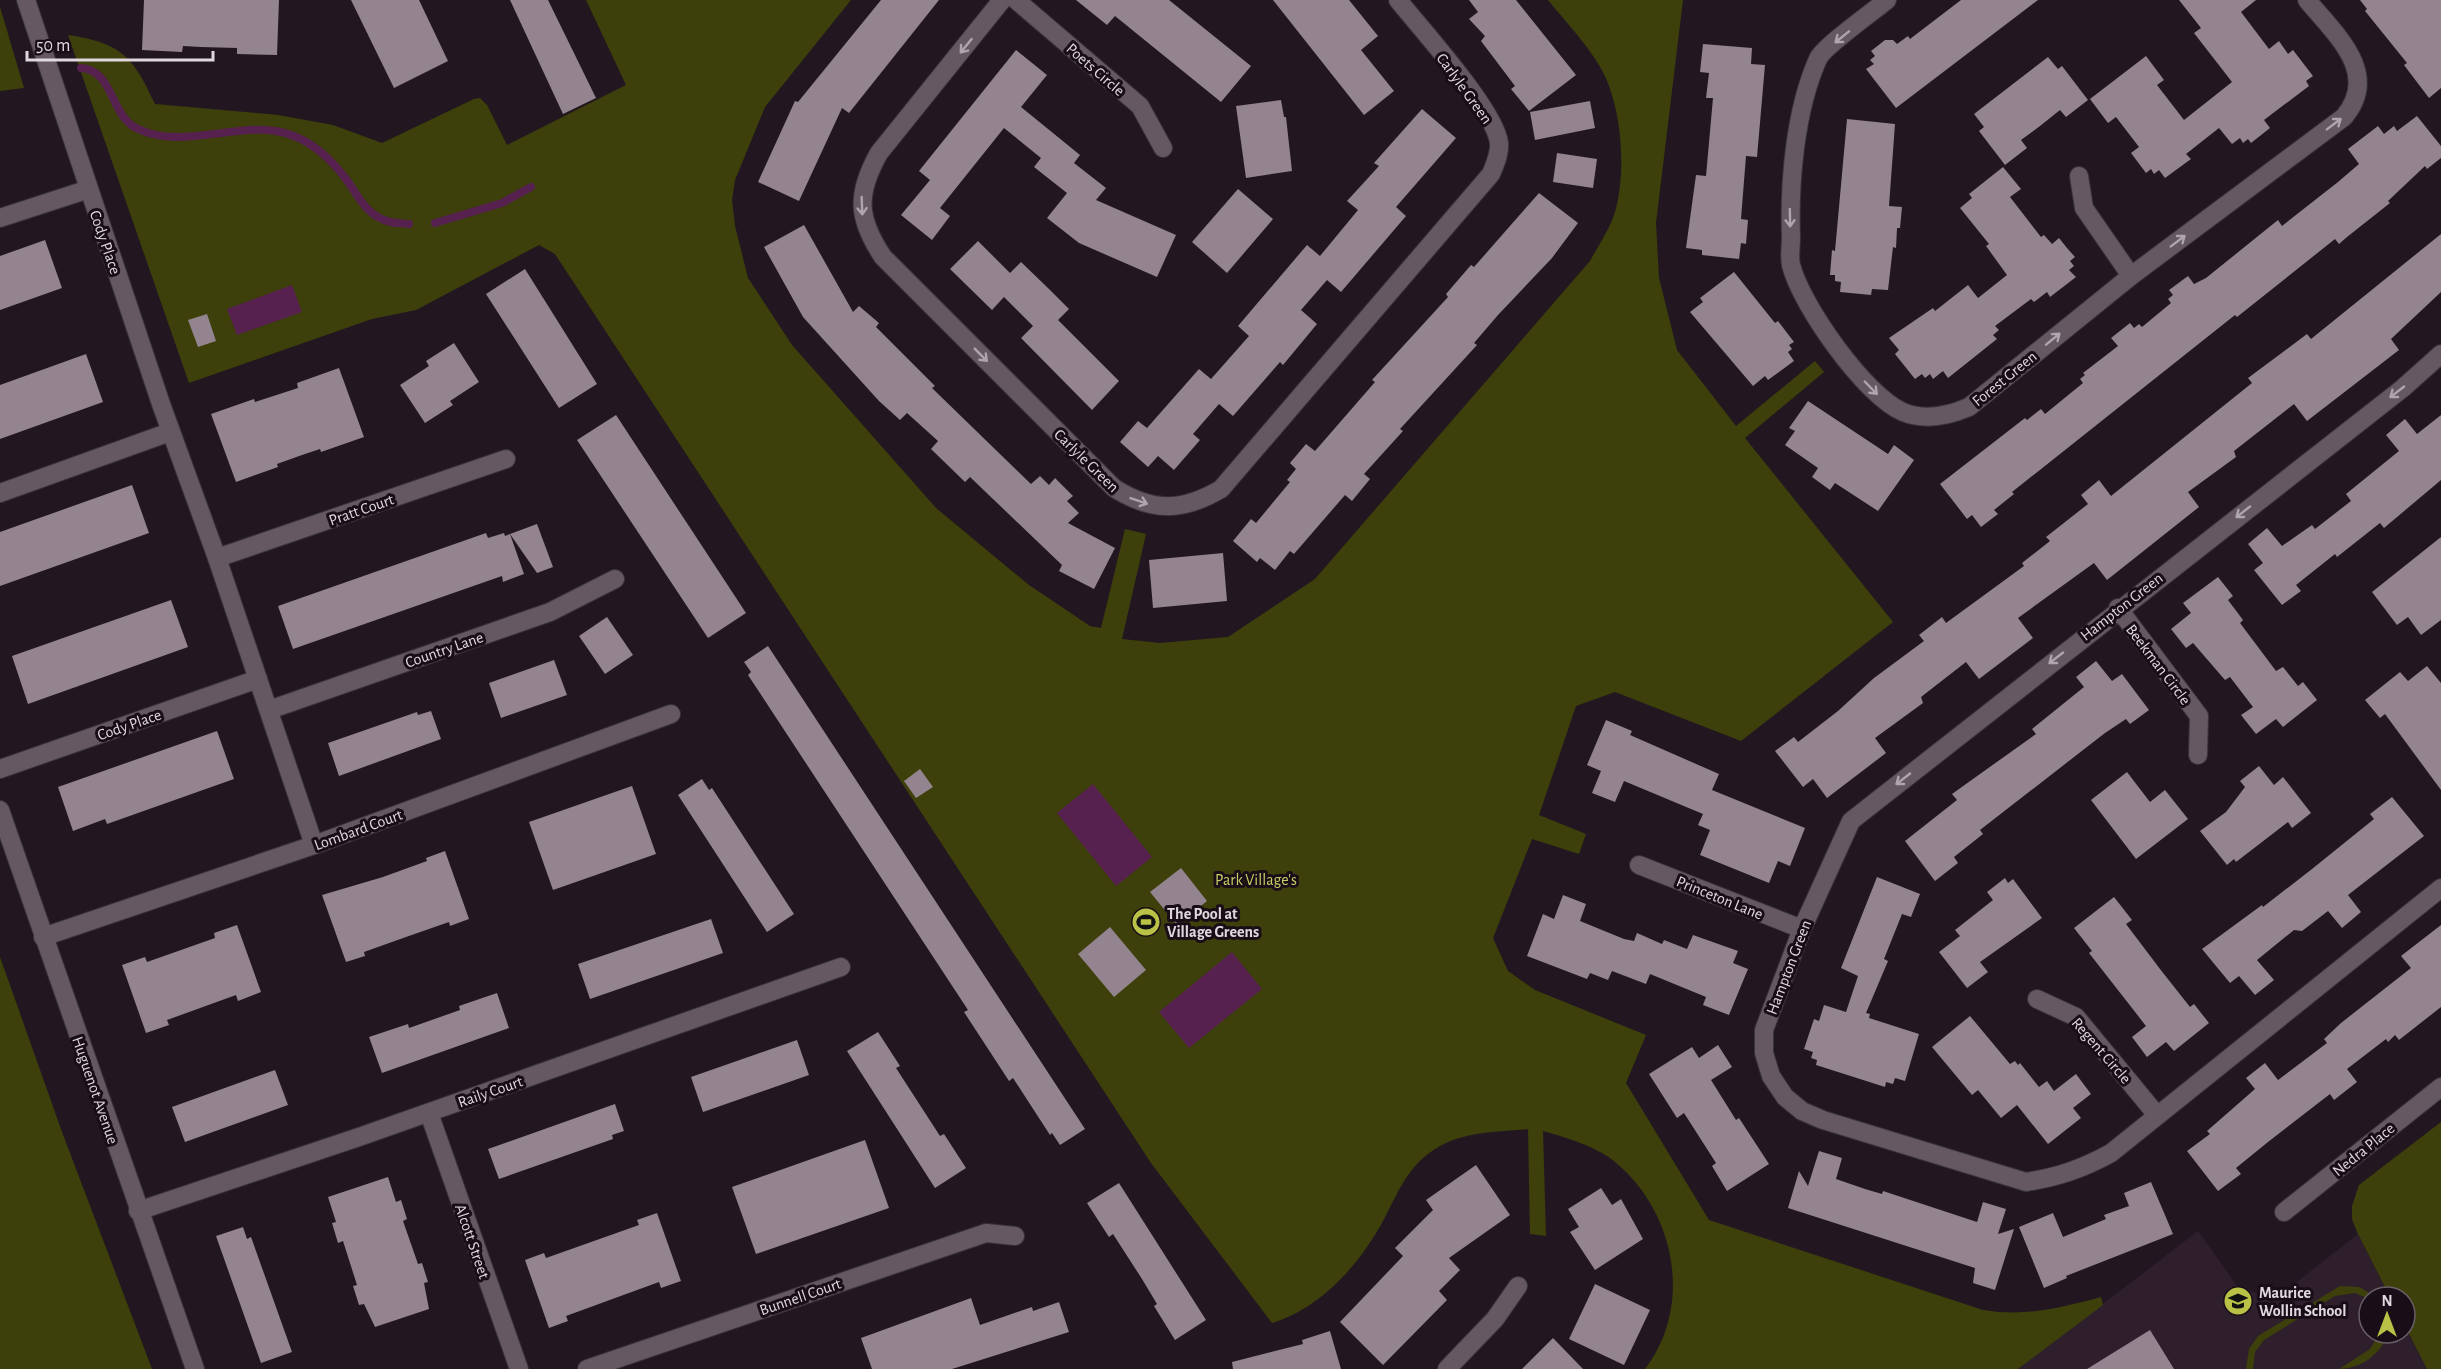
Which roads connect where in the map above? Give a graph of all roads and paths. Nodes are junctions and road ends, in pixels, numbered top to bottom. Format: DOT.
graph roads {
  1 [pos="26,0"];
  2 [pos="1002,0"];
  3 [pos="1016,0"];
  4 [pos="1398,0"];
  5 [pos="1887,0"];
  6 [pos="2307,0"];
  7 [pos="1163,148"];
  8 [pos="2079,176"];
  9 [pos="89,189"];
  10 [pos="0,218"];
  11 [pos="2131,276"];
  12 [pos="2441,354"];
  13 [pos="170,432"];
  14 [pos="506,459"];
  15 [pos="0,493"];
  16 [pos="217,558"];
  17 [pos="615,579"];
  18 [pos="2118,608"];
  19 [pos="258,679"];
  20 [pos="269,710"];
  21 [pos="671,714"];
  22 [pos="2198,755"];
  23 [pos="0,769"];
  24 [pos="0,810"];
  25 [pos="314,845"];
  26 [pos="1639,865"];
  27 [pos="2441,888"];
  28 [pos="1802,929"];
  29 [pos="43,937"];
  30 [pos="841,967"];
  31 [pos="2037,999"];
  32 [pos="2441,1087"];
  33 [pos="429,1113"];
  34 [pos="2156,1114"];
  35 [pos="138,1211"];
  36 [pos="2284,1212"];
  37 [pos="1015,1236"];
  38 [pos="1518,1286"];
  39 [pos="195,1369"];
  40 [pos="519,1369"];
  41 [pos="587,1369"];
  42 [pos="1447,1369"];
  1 -- 9 [label="street, Cody Place"];
  2 -- 4 [label="street, Carlyle Green, one-way"];
  3 -- 7 [label="street, Poets Circle"];
  5 -- 11 [label="street, Forest Green, one-way"];
  11 -- 6 [label="street, Forest Green, one-way"];
  8 -- 11 [label="street"];
  9 -- 10 [label="street, Cody Place"];
  9 -- 13 [label="street, Cody Place"];
  12 -- 18 [label="street, Hampton Green, one-way"];
  13 -- 15 [label="street"];
  13 -- 16 [label="street, Cody Place"];
  14 -- 16 [label="street, Pratt Court"];
  16 -- 19 [label="street, Cody Place"];
  17 -- 20 [label="street, Country Lane"];
  18 -- 22 [label="street, Beekman Circle"];
  18 -- 28 [label="street, Hampton Green, one-way"];
  19 -- 20 [label="street, Cody Place"];
  19 -- 23 [label="street, Cody Place"];
  20 -- 25 [label="street, Cody Place"];
  21 -- 25 [label="street, Lombard Court"];
  24 -- 29 [label="street, Huguenot Avenue"];
  25 -- 29 [label="street, Lombard Court"];
  26 -- 28 [label="street, Princeton Lane"];
  27 -- 34 [label="street, Hampton Green"];
  28 -- 34 [label="street, Hampton Green"];
  29 -- 35 [label="street, Huguenot Avenue"];
  30 -- 33 [label="street, Raily Court"];
  31 -- 34 [label="street, Regent Circle"];
  32 -- 36 [label="street, Nedra Place"];
  33 -- 35 [label="street, Raily Court"];
  33 -- 40 [label="street, Alcott Street"];
  35 -- 39 [label="street, Huguenot Avenue"];
  37 -- 41 [label="street, Bunnell Court"];
  38 -- 42 [label="street"];
}
